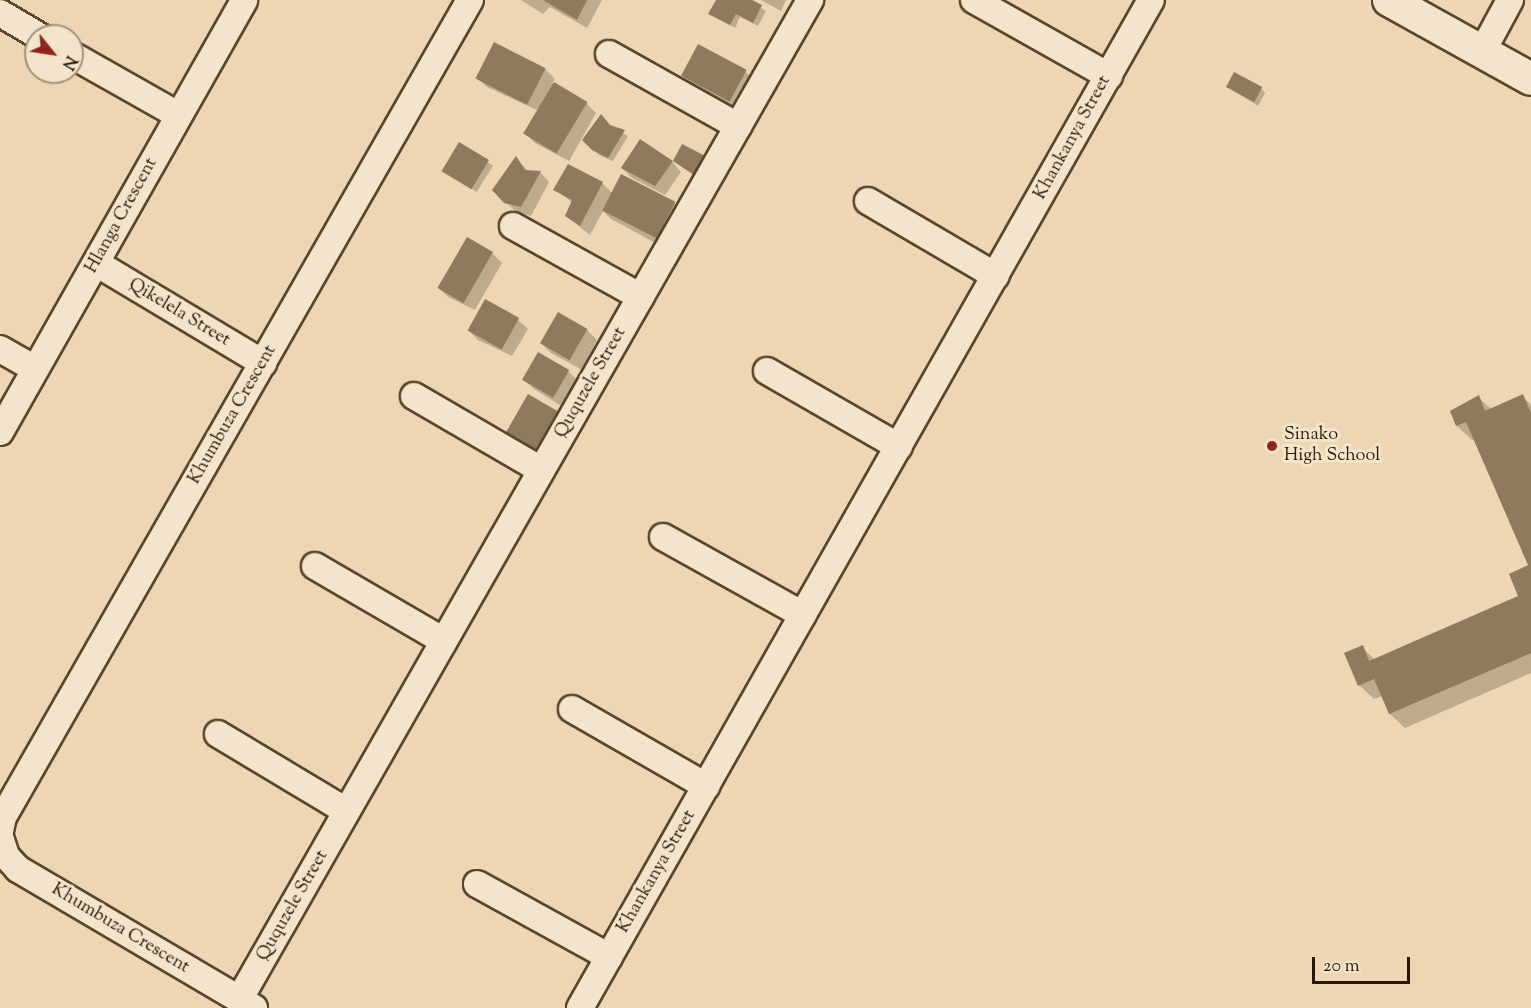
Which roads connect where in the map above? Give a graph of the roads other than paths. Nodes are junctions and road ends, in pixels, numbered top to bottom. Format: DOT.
graph roads {
  1 [pos="6,0"];
  2 [pos="244,0"];
  3 [pos="470,0"];
  4 [pos="810,0"];
  5 [pos="974,0"];
  6 [pos="1151,0"];
  7 [pos="1389,0"];
  8 [pos="1510,0"];
  9 [pos="0,13"];
  10 [pos="24,27"];
  11 [pos="1482,52"];
  12 [pos="609,54"];
  13 [pos="84,62"];
  14 [pos="1108,75"];
  15 [pos="1531,79"];
  16 [pos="178,115"];
  17 [pos="738,126"];
  18 [pos="868,201"];
  19 [pos="513,226"];
  20 [pos="96,263"];
  21 [pos="996,276"];
  22 [pos="640,297"];
  23 [pos="0,349"];
  24 [pos="263,363"];
  25 [pos="35,369"];
  26 [pos="767,370"];
  27 [pos="414,396"];
  28 [pos="0,432"];
  29 [pos="898,447"];
  30 [pos="541,470"];
  31 [pos="663,537"];
  32 [pos="315,566"];
  33 [pos="803,615"];
  34 [pos="444,641"];
  35 [pos="572,709"];
  36 [pos="218,734"];
  37 [pos="706,786"];
  38 [pos="346,812"];
  39 [pos="0,831"];
  40 [pos="0,837"];
  41 [pos="477,884"];
  42 [pos="609,957"];
  43 [pos="246,1004"];
  44 [pos="580,1008"];
  1 -- 9 [label="street"];
  2 -- 16 [label="street, Hlanga Crescent"];
  3 -- 24 [label="street, Khumbuza Crescent"];
  4 -- 17 [label="street, Ququzele Street"];
  5 -- 14 [label="street"];
  6 -- 14 [label="street, Khankanya Street"];
  7 -- 11 [label="street"];
  8 -- 11 [label="street"];
  9 -- 10 [label="street"];
  11 -- 15 [label="street"];
  12 -- 17 [label="street"];
  13 -- 16 [label="street"];
  14 -- 21 [label="street, Khankanya Street"];
  16 -- 20 [label="street, Hlanga Crescent"];
  17 -- 22 [label="street, Ququzele Street"];
  18 -- 21 [label="street"];
  19 -- 22 [label="street"];
  20 -- 24 [label="street, Qikelela Street"];
  20 -- 25 [label="street, Hlanga Crescent"];
  21 -- 29 [label="street, Khankanya Street"];
  22 -- 30 [label="street, Ququzele Street"];
  23 -- 25 [label="street"];
  24 -- 39 [label="street, Khumbuza Crescent"];
  25 -- 28 [label="street, Hlanga Crescent"];
  26 -- 29 [label="street"];
  27 -- 30 [label="street"];
  29 -- 33 [label="street, Khankanya Street"];
  30 -- 34 [label="street, Ququzele Street"];
  31 -- 33 [label="street"];
  32 -- 34 [label="street"];
  33 -- 37 [label="street, Khankanya Street"];
  34 -- 38 [label="street, Ququzele Street"];
  35 -- 37 [label="street"];
  36 -- 38 [label="street"];
  37 -- 42 [label="street, Khankanya Street"];
  38 -- 43 [label="street, Ququzele Street"];
  40 -- 43 [label="street, Khumbuza Crescent"];
  41 -- 42 [label="street"];
  42 -- 44 [label="street, Khankanya Street"];
}
